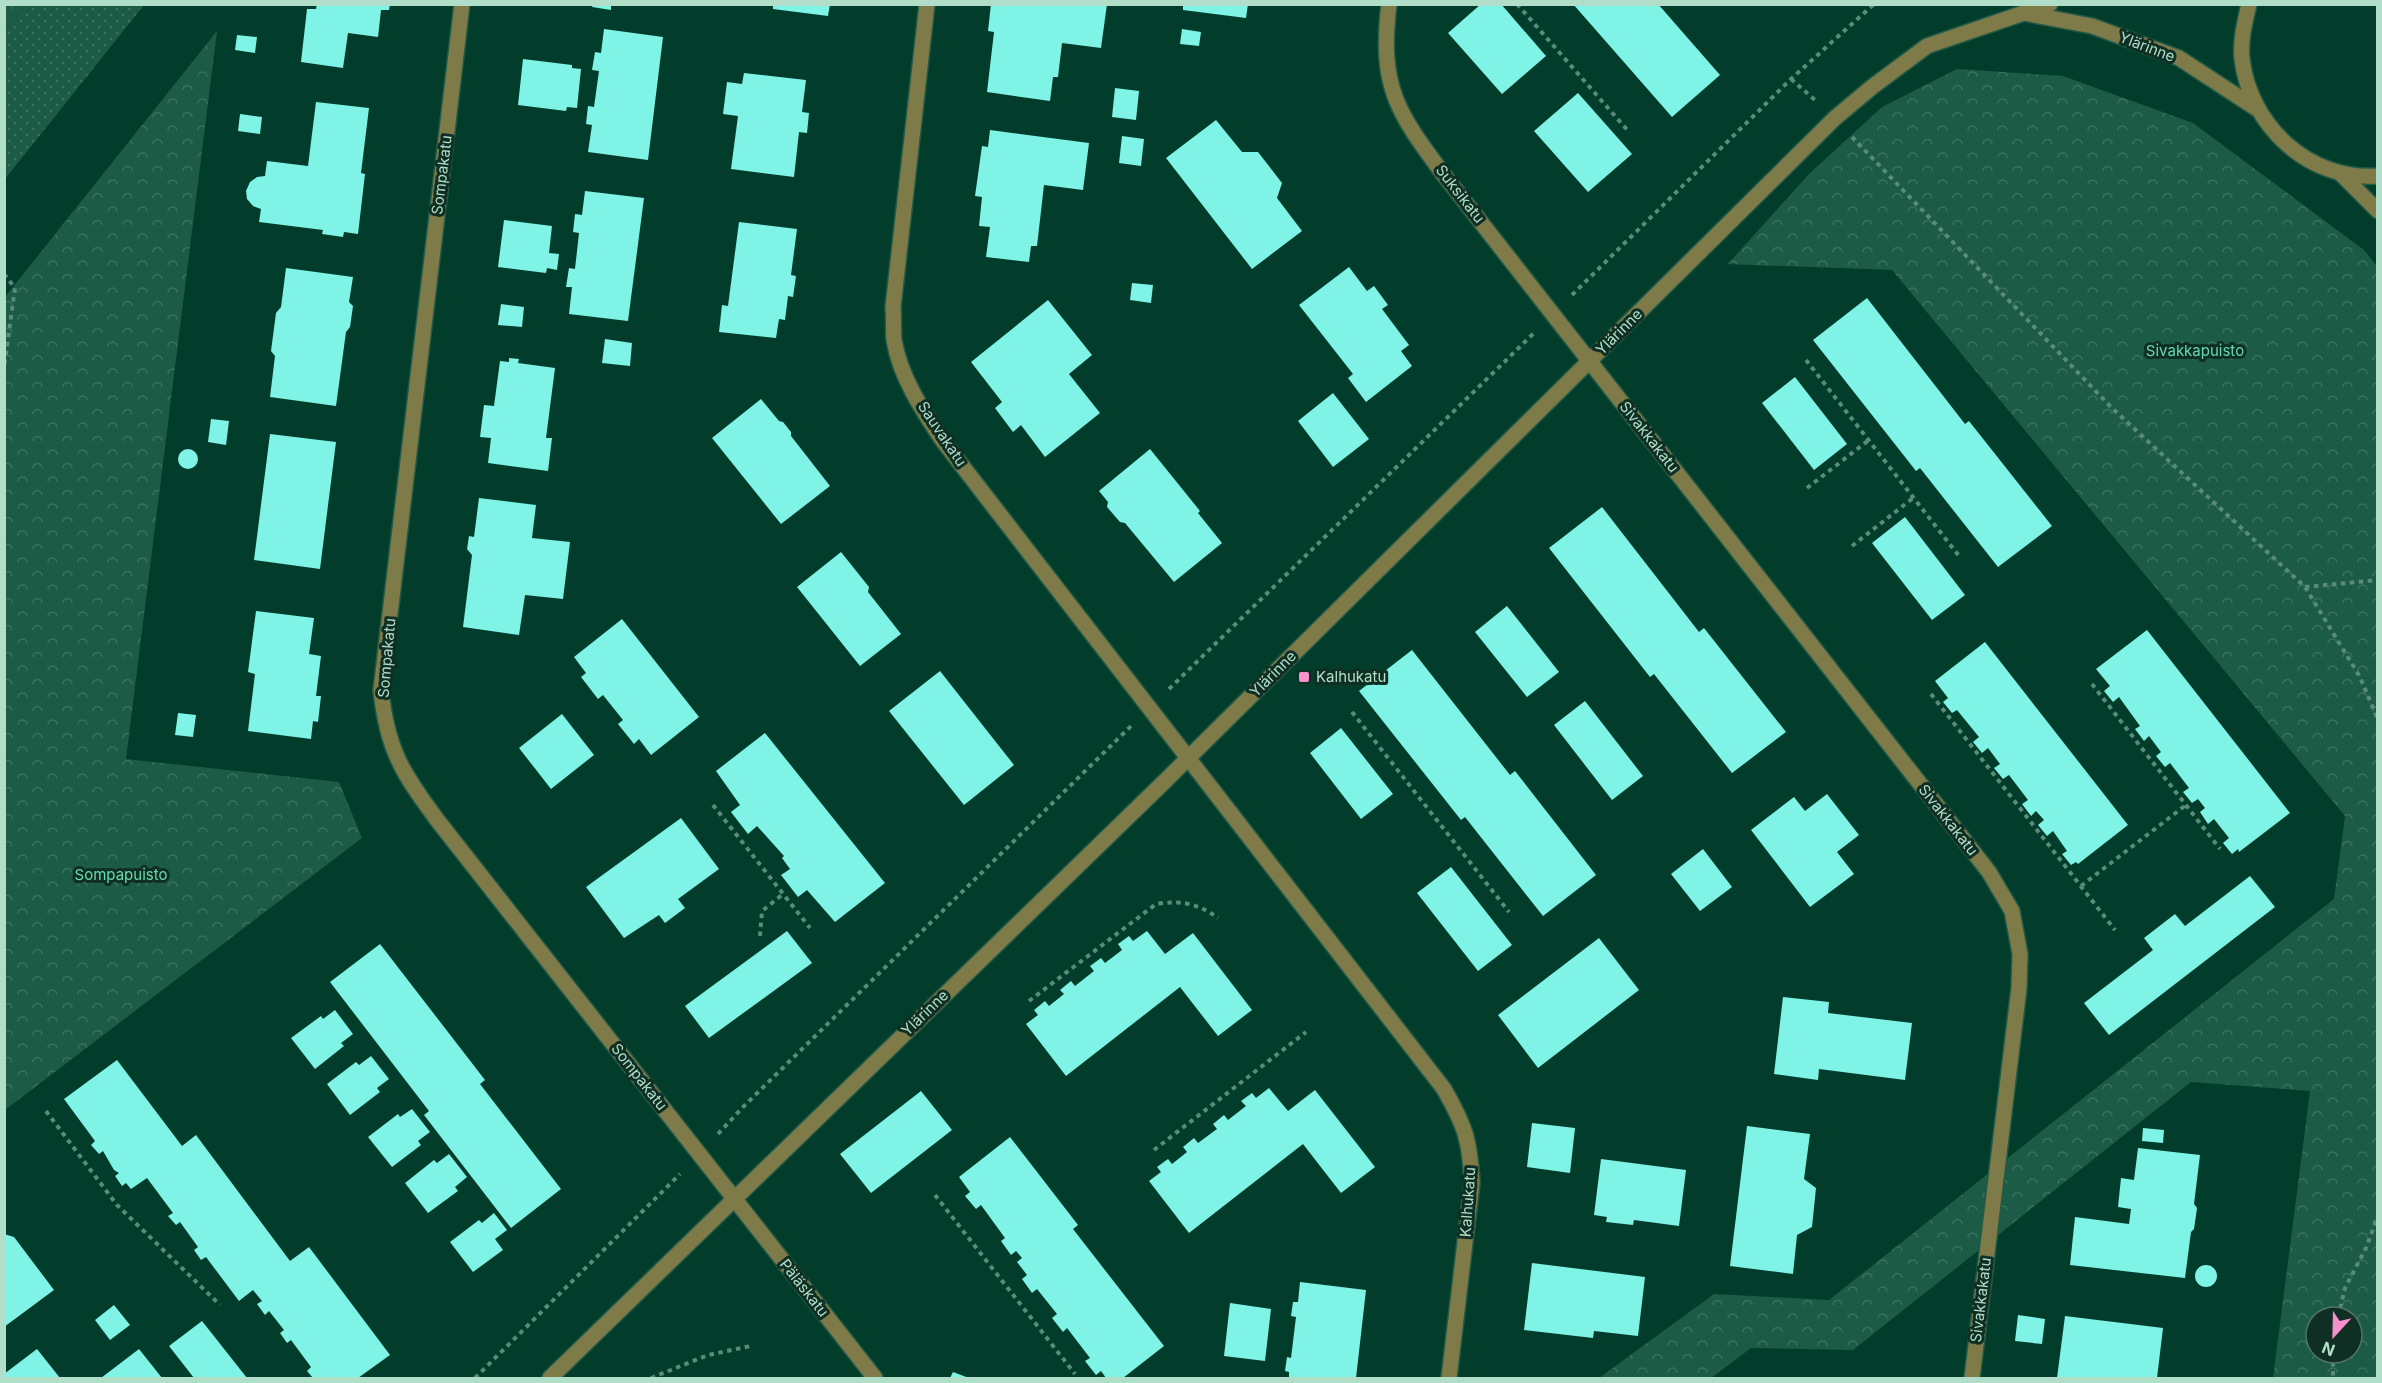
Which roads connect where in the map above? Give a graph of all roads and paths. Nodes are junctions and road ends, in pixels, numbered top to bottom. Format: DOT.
graph roads {
  1 [pos="462,4"];
  2 [pos="927,4"];
  3 [pos="1389,4"];
  4 [pos="1517,4"];
  5 [pos="1874,4"];
  6 [pos="2050,4"];
  7 [pos="2249,4"];
  8 [pos="2024,13"];
  9 [pos="2257,110"];
  10 [pos="1835,118"];
  11 [pos="1629,132"];
  12 [pos="2341,174"];
  13 [pos="2378,176"];
  14 [pos="2378,211"];
  15 [pos="4,274"];
  16 [pos="1590,360"];
  17 [pos="1806,360"];
  18 [pos="4,368"];
  19 [pos="1869,440"];
  20 [pos="1807,488"];
  21 [pos="1913,498"];
  22 [pos="1852,546"];
  23 [pos="1959,556"];
  24 [pos="2378,580"];
  25 [pos="2305,587"];
  26 [pos="2092,684"];
  27 [pos="1931,694"];
  28 [pos="1352,712"];
  29 [pos="2378,720"];
  30 [pos="1189,758"];
  31 [pos="712,805"];
  32 [pos="2186,805"];
  33 [pos="2220,849"];
  34 [pos="2080,886"];
  35 [pos="783,894"];
  36 [pos="1509,912"];
  37 [pos="1218,918"];
  38 [pos="810,927"];
  39 [pos="2115,930"];
  40 [pos="760,936"];
  41 [pos="1029,1001"];
  42 [pos="1306,1032"];
  43 [pos="46,1111"];
  44 [pos="1154,1150"];
  45 [pos="936,1195"];
  46 [pos="734,1198"];
  47 [pos="2378,1216"];
  48 [pos="220,1305"];
  49 [pos="2341,1305"];
  50 [pos="751,1346"];
  51 [pos="1075,1374"];
  52 [pos="550,1378"];
  53 [pos="651,1378"];
  54 [pos="875,1378"];
  55 [pos="1449,1378"];
  56 [pos="1972,1378"];
  1 -- 46 [label="street, Sompakatu"];
  2 -- 30 [label="street, Sauvakatu"];
  3 -- 16 [label="street, Suksikatu"];
  4 -- 11 [label="path"];
  5 -- 10 [label="path"];
  6 -- 8 [label="street, Ylärinne"];
  7 -- 9 [label="street"];
  8 -- 9 [label="street, Ylärinne"];
  8 -- 10 [label="street, Ylärinne"];
  9 -- 12 [label="street"];
  10 -- 16 [label="street, Ylärinne"];
  10 -- 25 [label="path"];
  12 -- 13 [label="street"];
  12 -- 14 [label="street"];
  15 -- 18 [label="path"];
  16 -- 30 [label="street, Ylärinne"];
  16 -- 56 [label="street, Sivakkakatu"];
  17 -- 19 [label="path"];
  19 -- 20 [label="path"];
  19 -- 21 [label="path"];
  21 -- 22 [label="path"];
  21 -- 23 [label="path"];
  24 -- 25 [label="path"];
  25 -- 29 [label="path"];
  26 -- 32 [label="path"];
  27 -- 34 [label="path"];
  28 -- 36 [label="path"];
  30 -- 46 [label="street, Ylärinne"];
  30 -- 55 [label="street, Kalhukatu"];
  31 -- 35 [label="path"];
  32 -- 33 [label="path"];
  32 -- 34 [label="path"];
  34 -- 39 [label="path"];
  35 -- 38 [label="path"];
  35 -- 40 [label="path"];
  37 -- 41 [label="path"];
  42 -- 44 [label="path"];
  43 -- 48 [label="path"];
  45 -- 51 [label="path"];
  46 -- 52 [label="street, Ylärinne"];
  46 -- 54 [label="street, Päläskatu"];
  47 -- 49 [label="path"];
  50 -- 53 [label="path"];
}
